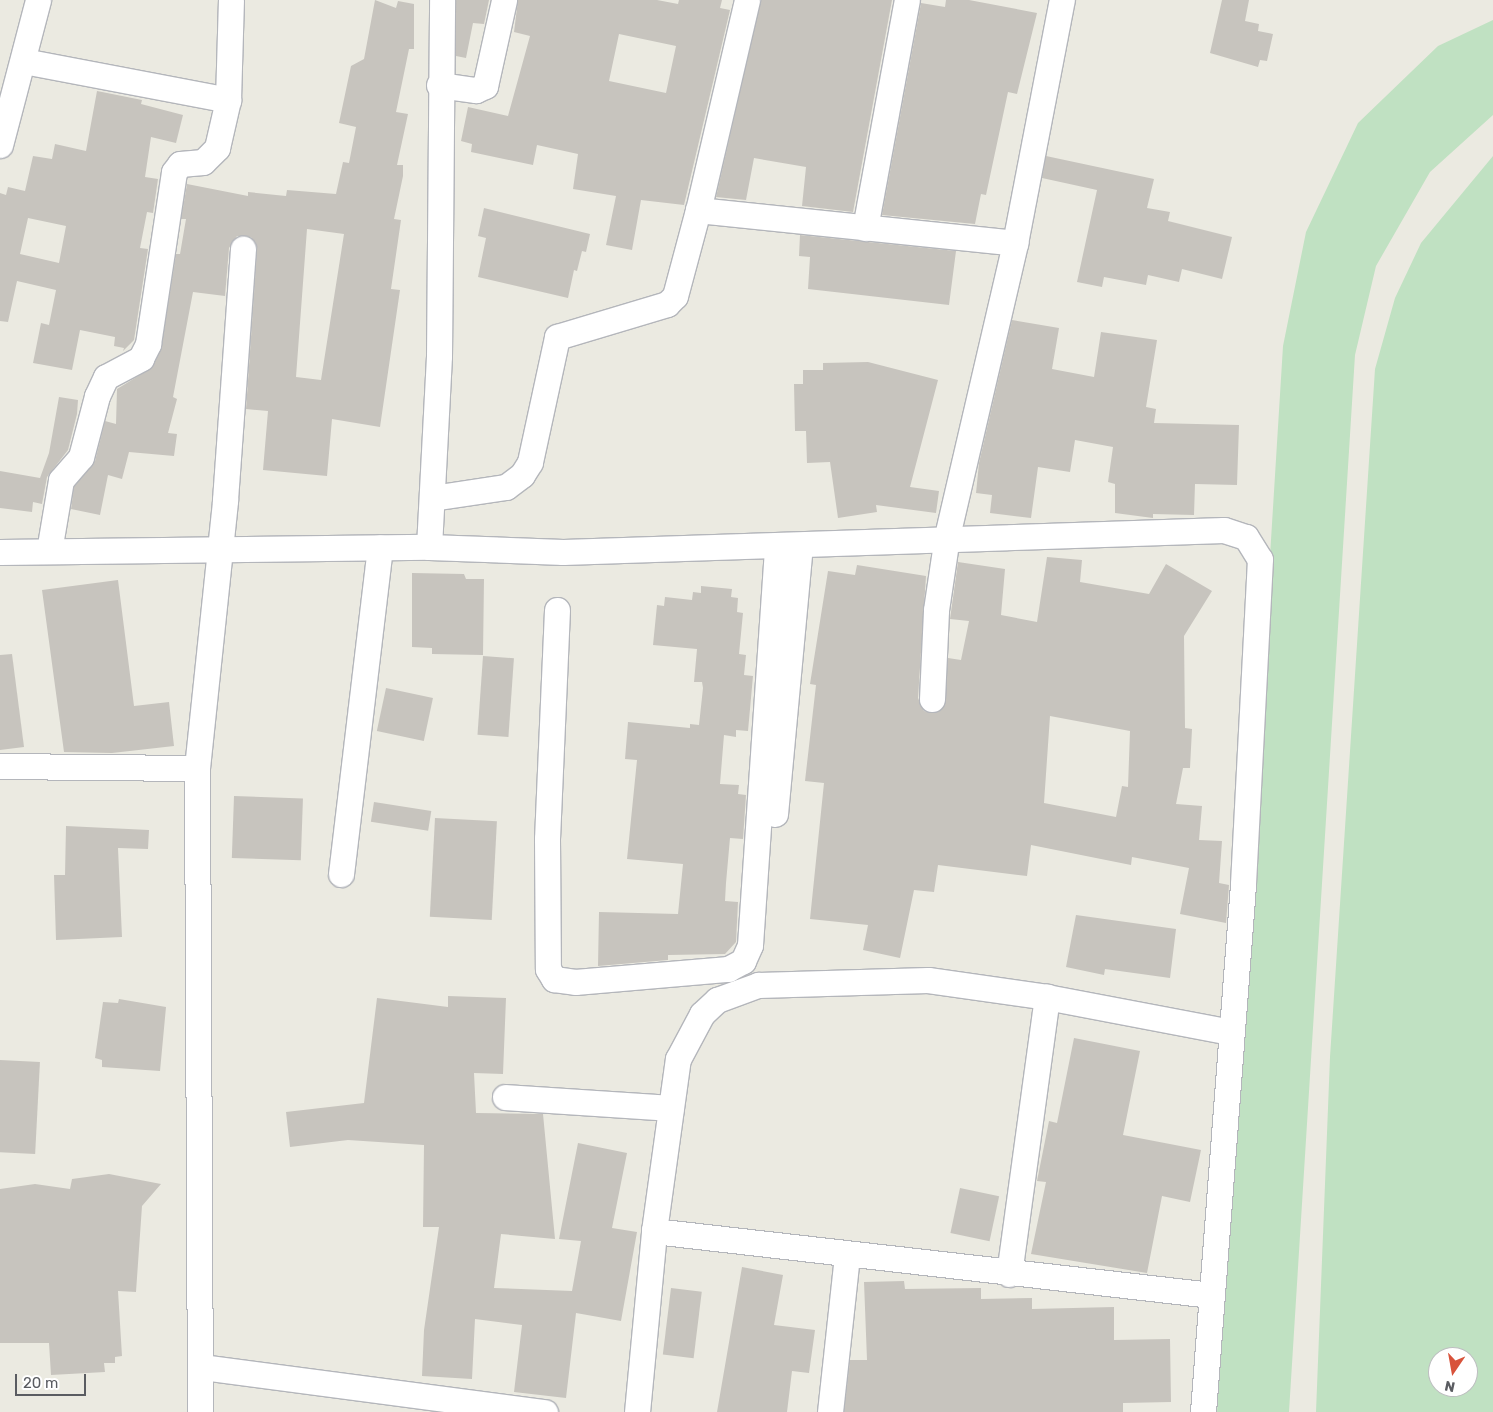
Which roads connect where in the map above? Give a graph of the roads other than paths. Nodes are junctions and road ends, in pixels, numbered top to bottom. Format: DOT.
graph roads {
  1 [pos="38,0"];
  2 [pos="231,0"];
  3 [pos="442,0"];
  4 [pos="504,0"];
  5 [pos="747,0"];
  6 [pos="907,0"];
  7 [pos="1062,0"];
  8 [pos="24,61"];
  9 [pos="439,85"];
  10 [pos="228,100"];
  11 [pos="0,145"];
  12 [pos="698,210"];
  13 [pos="866,228"];
  14 [pos="1015,243"];
  15 [pos="242,249"];
  16 [pos="432,498"];
  17 [pos="947,536"];
  18 [pos="788,546"];
  19 [pos="380,547"];
  20 [pos="429,547"];
  21 [pos="218,548"];
  22 [pos="49,551"];
  23 [pos="0,552"];
  24 [pos="558,610"];
  25 [pos="932,699"];
  26 [pos="0,766"];
  27 [pos="197,768"];
  28 [pos="341,874"];
  29 [pos="758,985"];
  30 [pos="1047,997"];
  31 [pos="1231,1032"];
  32 [pos="505,1097"];
  33 [pos="671,1108"];
  34 [pos="654,1231"];
  35 [pos="847,1256"];
  36 [pos="1009,1274"];
  37 [pos="1211,1295"];
  38 [pos="202,1367"];
  39 [pos="200,1412"];
  40 [pos="545,1412"];
  41 [pos="637,1412"];
  42 [pos="830,1412"];
  43 [pos="1203,1412"];
  1 -- 8 [label="street"];
  2 -- 10 [label="street"];
  3 -- 9 [label="street"];
  4 -- 9 [label="street"];
  5 -- 12 [label="street"];
  6 -- 13 [label="street"];
  7 -- 14 [label="street"];
  8 -- 10 [label="street"];
  8 -- 11 [label="street"];
  9 -- 16 [label="street"];
  10 -- 22 [label="street"];
  12 -- 13 [label="street"];
  12 -- 16 [label="street"];
  13 -- 14 [label="street"];
  14 -- 17 [label="street"];
  15 -- 21 [label="street"];
  16 -- 20 [label="street"];
  17 -- 18 [label="street"];
  17 -- 25 [label="street"];
  17 -- 31 [label="street"];
  18 -- 20 [label="street"];
  18 -- 24 [label="street"];
  18 -- 29 [label="street"];
  19 -- 20 [label="street"];
  19 -- 21 [label="street"];
  19 -- 28 [label="street"];
  21 -- 22 [label="street"];
  21 -- 27 [label="street"];
  22 -- 23 [label="street"];
  26 -- 27 [label="street"];
  27 -- 38 [label="street"];
  29 -- 30 [label="street"];
  29 -- 33 [label="street"];
  30 -- 31 [label="street"];
  30 -- 36 [label="street"];
  31 -- 37 [label="street"];
  32 -- 33 [label="street"];
  33 -- 34 [label="street"];
  34 -- 35 [label="street"];
  34 -- 41 [label="street"];
  35 -- 36 [label="street"];
  35 -- 42 [label="street"];
  36 -- 37 [label="street"];
  37 -- 43 [label="street"];
  38 -- 39 [label="street"];
  38 -- 40 [label="street"];
}
